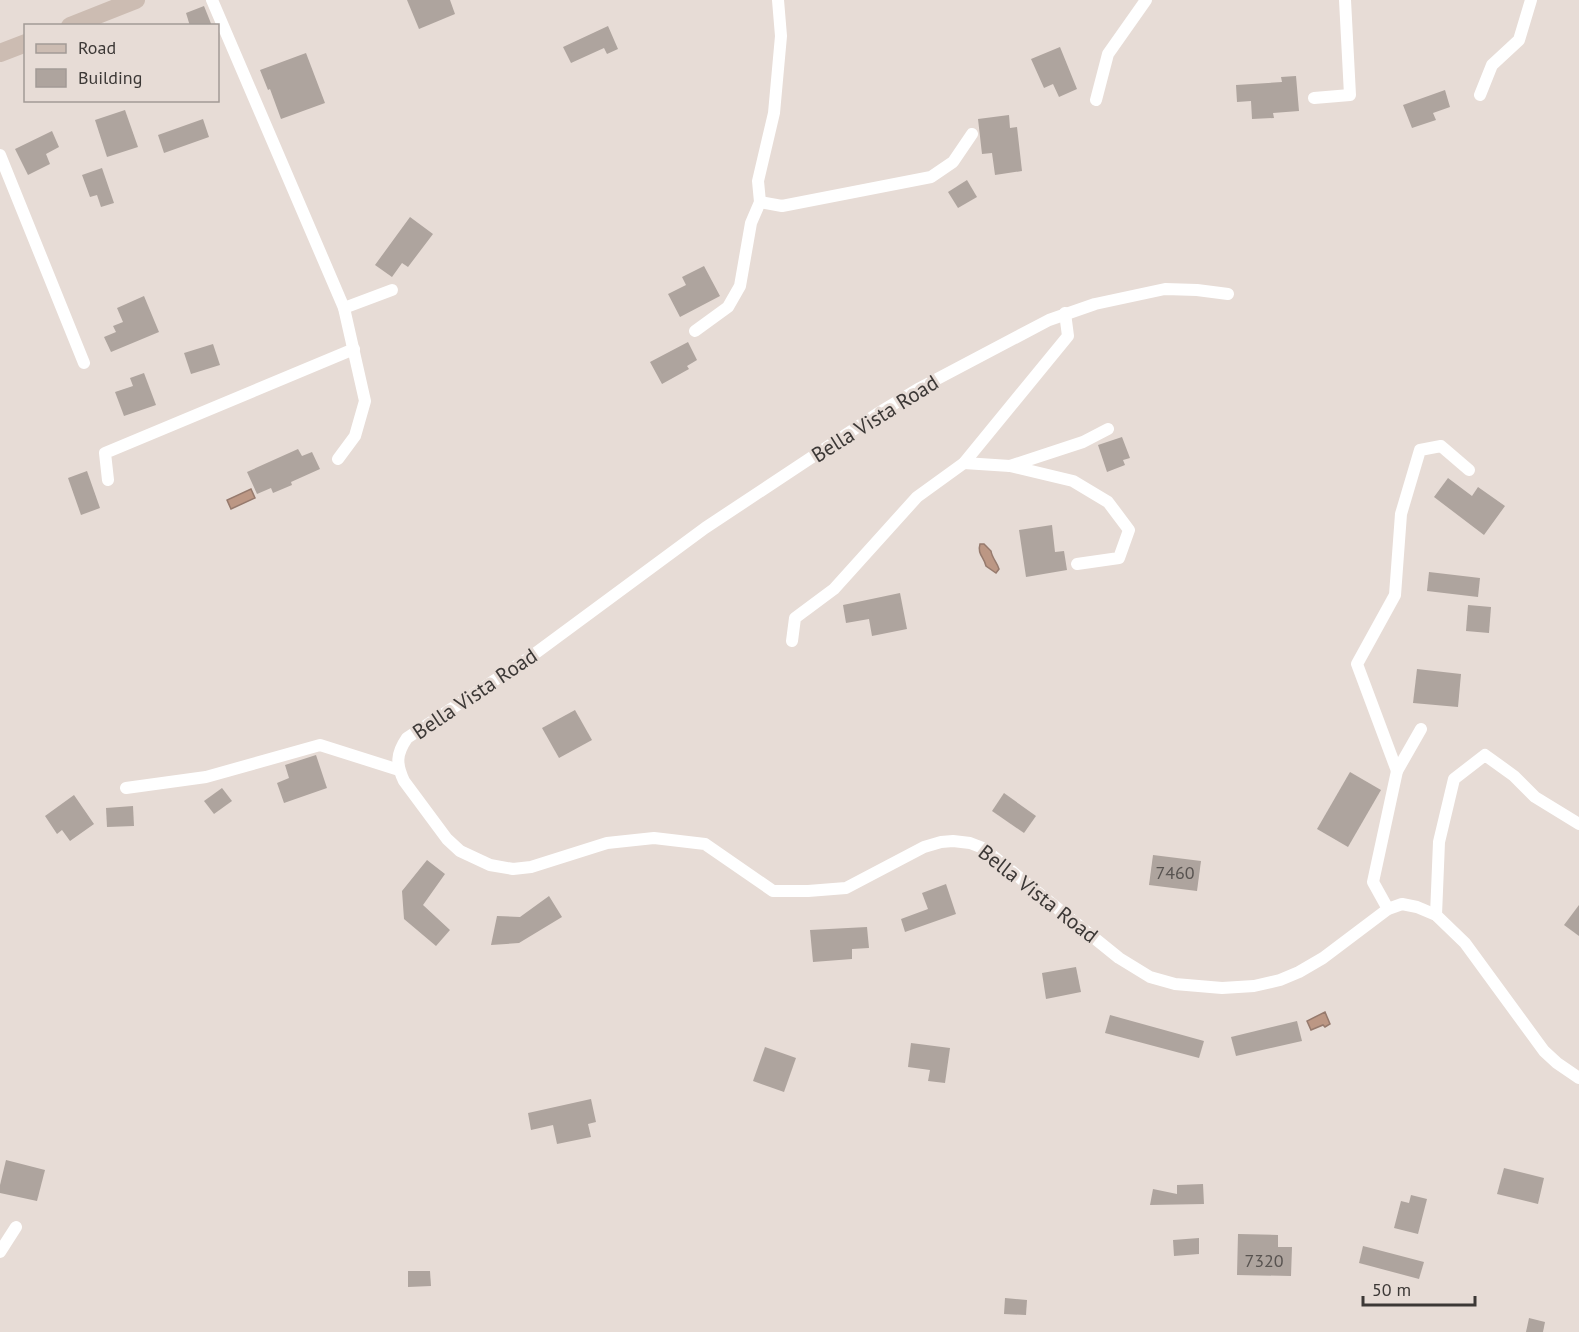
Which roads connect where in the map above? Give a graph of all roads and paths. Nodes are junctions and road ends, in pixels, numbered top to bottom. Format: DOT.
graph roads {
  1 [pos="136,0"];
  2 [pos="212,0"];
  3 [pos="778,0"];
  4 [pos="1146,0"];
  5 [pos="1345,0"];
  6 [pos="1531,0"];
  7 [pos="75,24"];
  8 [pos="24,44"];
  9 [pos="0,53"];
  10 [pos="1480,95"];
  11 [pos="1314,98"];
  12 [pos="1096,100"];
  13 [pos="972,134"];
  14 [pos="0,155"];
  15 [pos="760,202"];
  16 [pos="392,290"];
  17 [pos="1227,294"];
  18 [pos="344,308"];
  19 [pos="1065,313"];
  20 [pos="695,331"];
  21 [pos="354,350"];
  22 [pos="84,363"];
  23 [pos="1108,429"];
  24 [pos="338,459"];
  25 [pos="964,463"];
  26 [pos="1010,466"];
  27 [pos="1469,470"];
  28 [pos="108,480"];
  29 [pos="1077,564"];
  30 [pos="792,641"];
  31 [pos="1421,729"];
  32 [pos="399,770"];
  33 [pos="1397,771"];
  34 [pos="126,788"];
  35 [pos="1579,824"];
  36 [pos="1388,909"];
  37 [pos="1436,915"];
  38 [pos="1579,1078"];
  39 [pos="16,1227"];
  40 [pos="0,1252"];
  1 -- 7 [label="street"];
  2 -- 18 [label="street"];
  3 -- 15 [label="street"];
  4 -- 12 [label="street"];
  5 -- 11 [label="street"];
  6 -- 10 [label="street"];
  8 -- 9 [label="street"];
  13 -- 15 [label="street"];
  14 -- 22 [label="street"];
  15 -- 20 [label="street"];
  16 -- 18 [label="street"];
  17 -- 19 [label="street, Bella Vista Road"];
  18 -- 21 [label="street"];
  19 -- 25 [label="street"];
  19 -- 32 [label="street, Bella Vista Road"];
  21 -- 24 [label="street"];
  21 -- 28 [label="street"];
  23 -- 26 [label="street"];
  25 -- 26 [label="street"];
  25 -- 30 [label="street"];
  26 -- 29 [label="street"];
  27 -- 33 [label="street"];
  31 -- 33 [label="street"];
  32 -- 34 [label="street"];
  32 -- 36 [label="street, Bella Vista Road"];
  33 -- 36 [label="street"];
  35 -- 37 [label="street"];
  36 -- 37 [label="street"];
  37 -- 38 [label="street"];
  39 -- 40 [label="street"];
}
